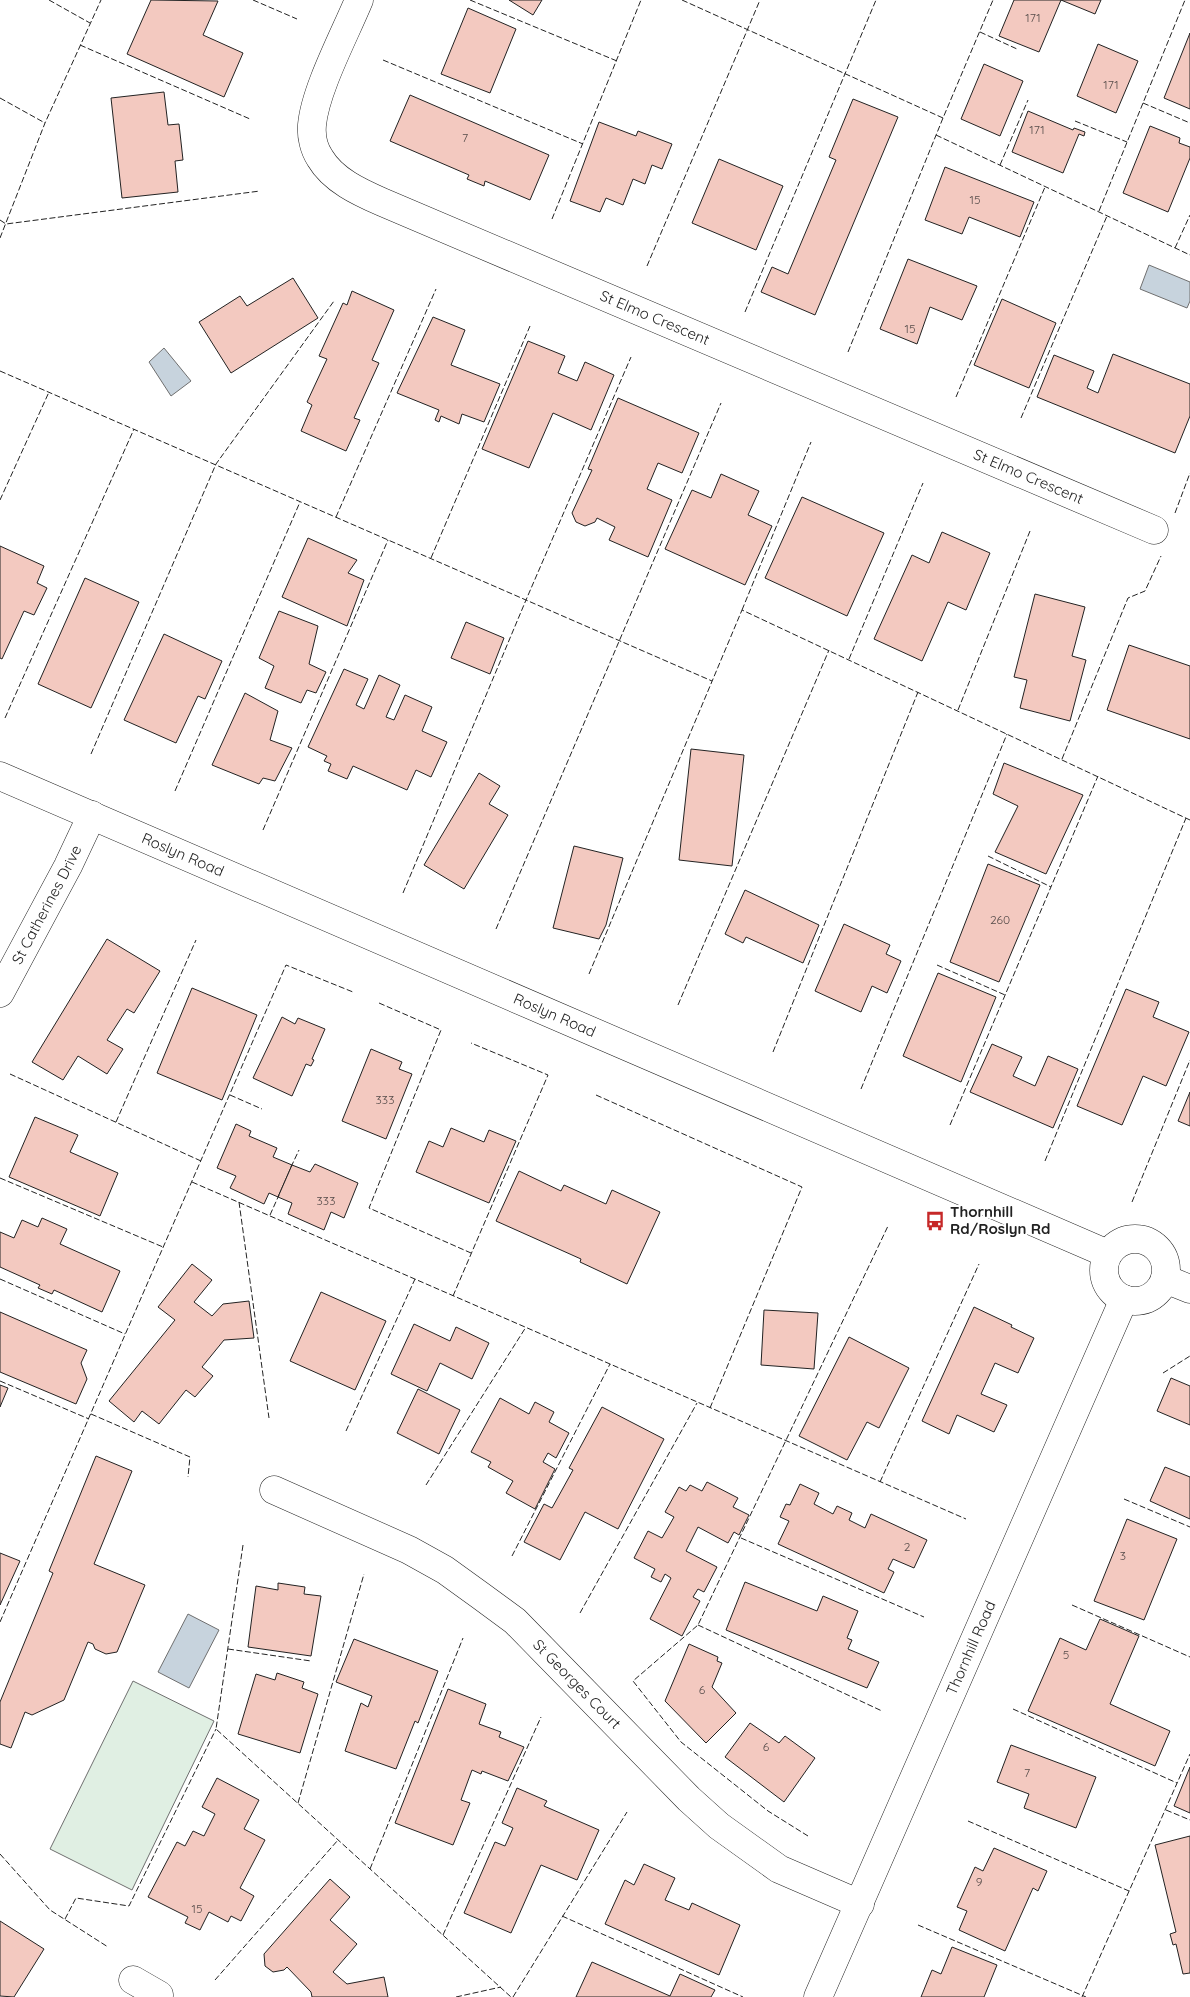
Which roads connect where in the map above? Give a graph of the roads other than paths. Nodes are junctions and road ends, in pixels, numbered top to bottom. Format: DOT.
graph roads {
  1 [pos="359,0"];
  2 [pos="1154,530"];
  3 [pos="0,776"];
  4 [pos="92,815"];
  5 [pos="0,993"];
  6 [pos="1108,1254"];
  7 [pos="1165,1278"];
  8 [pos="1190,1289"];
  9 [pos="1124,1299"];
  10 [pos="274,1490"];
  11 [pos="860,1904"];
  12 [pos="133,1980"];
  13 [pos="159,1996"];
  14 [pos="818,1997"];
  1 -- 2 [label="street, St Elmo Crescent"];
  3 -- 4 [label="street, Roslyn Road"];
  4 -- 5 [label="street, St Catherines Drive"];
  4 -- 6 [label="street, Roslyn Road"];
  6 -- 7 [label="street"];
  6 -- 9 [label="street"];
  7 -- 8 [label="street"];
  7 -- 9 [label="street"];
  9 -- 11 [label="street, Thornhill Road"];
  10 -- 11 [label="street, St Georges Court"];
  11 -- 14 [label="street, Thornhill Road"];
  12 -- 13 [label="street"];
}
